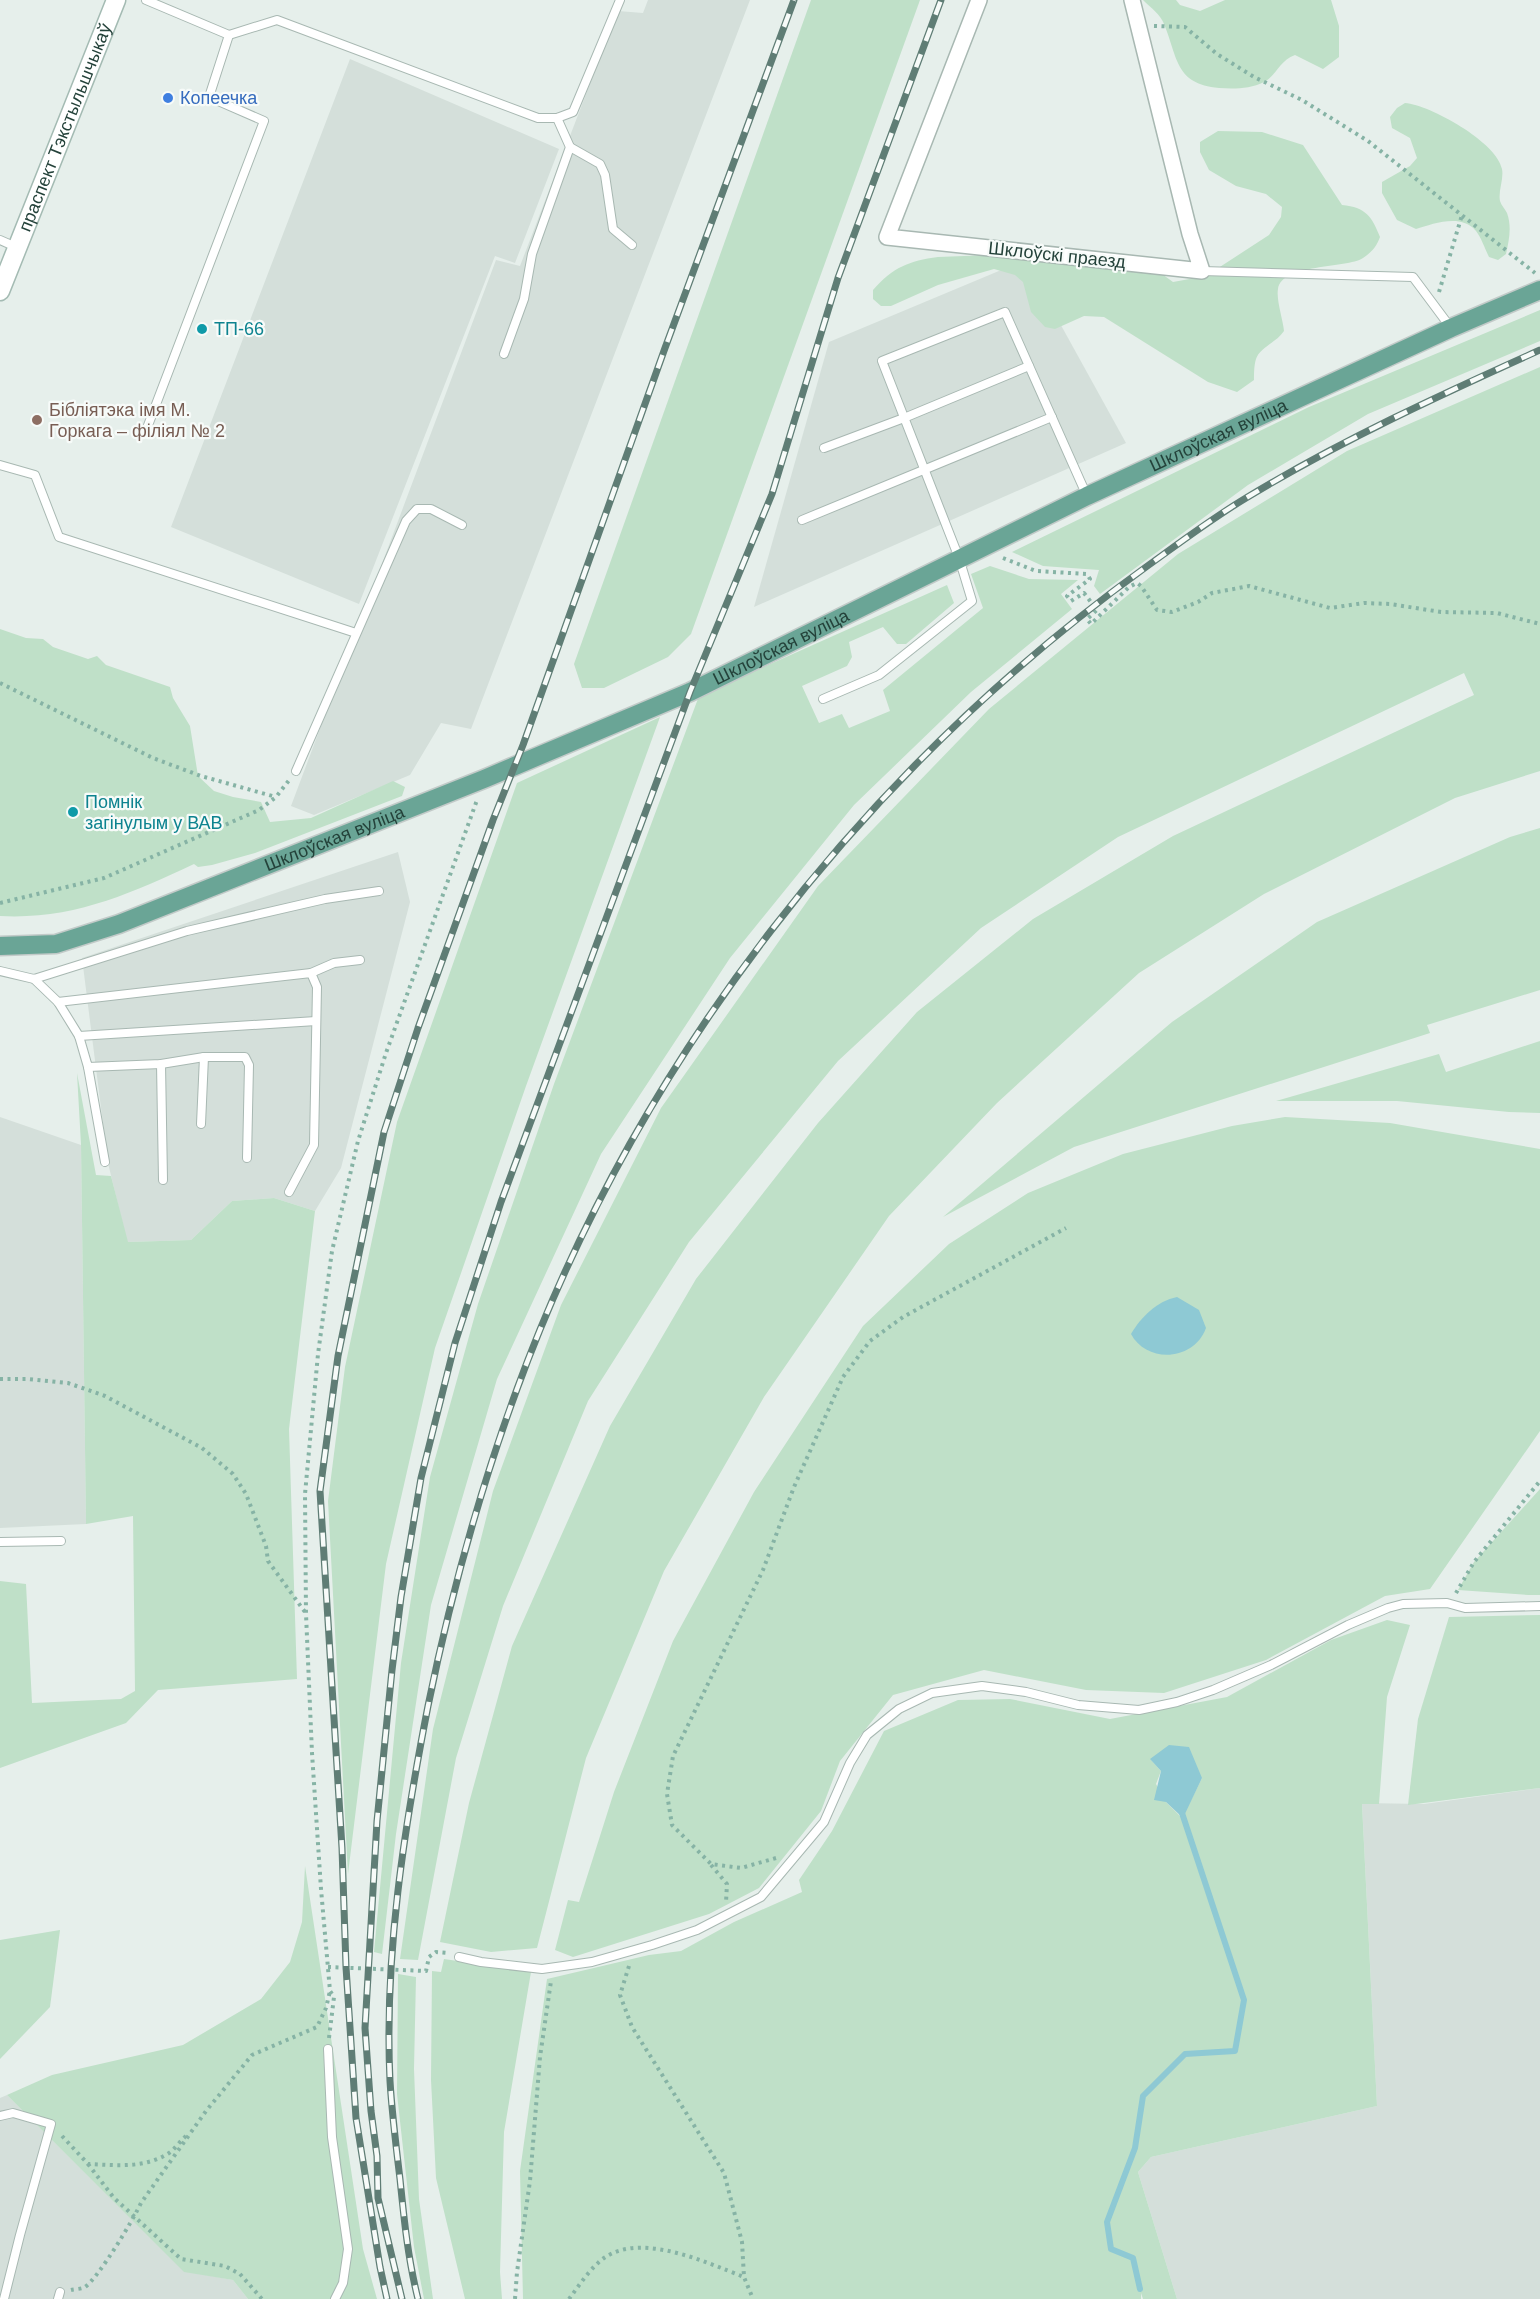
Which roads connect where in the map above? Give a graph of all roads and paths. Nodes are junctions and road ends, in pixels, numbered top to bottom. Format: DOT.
graph roads {
  1 [pos="116,0"];
  2 [pos="146,0"];
  3 [pos="620,0"];
  4 [pos="978,0"];
  5 [pos="1132,0"];
  6 [pos="1138,25"];
  7 [pos="229,35"];
  8 [pos="557,118"];
  9 [pos="570,147"];
  10 [pos="1462,215"];
  11 [pos="0,240"];
  12 [pos="632,245"];
  13 [pos="17,247"];
  14 [pos="1202,271"];
  15 [pos="1539,277"];
  16 [pos="1540,290"];
  17 [pos="0,291"];
  18 [pos="1435,306"];
  19 [pos="1451,328"];
  20 [pos="504,354"];
  21 [pos="1029,366"];
  22 [pos="1052,417"];
  23 [pos="904,418"];
  24 [pos="147,428"];
  25 [pos="824,448"];
  26 [pos="0,465"];
  27 [pos="925,469"];
  28 [pos="1087,496"];
  29 [pos="802,520"];
  30 [pos="462,525"];
  31 [pos="990,544"];
  32 [pos="959,558"];
  33 [pos="1540,624"];
  34 [pos="356,633"];
  35 [pos="0,683"];
  36 [pos="824,699"];
  37 [pos="296,771"];
  38 [pos="484,779"];
  39 [pos="276,797"];
  40 [pos="379,891"];
  41 [pos="0,903"];
  42 [pos="0,946"];
  43 [pos="360,960"];
  44 [pos="0,971"];
  45 [pos="310,973"];
  46 [pos="34,979"];
  47 [pos="58,1002"];
  48 [pos="316,1021"];
  49 [pos="79,1036"];
  50 [pos="204,1057"];
  51 [pos="161,1064"];
  52 [pos="88,1067"];
  53 [pos="201,1124"];
  54 [pos="247,1158"];
  55 [pos="105,1162"];
  56 [pos="163,1180"];
  57 [pos="289,1192"];
  58 [pos="1066,1228"];
  59 [pos="0,1379"];
  60 [pos="1540,1481"];
  61 [pos="61,1541"];
  62 [pos="0,1542"];
  63 [pos="1449,1604"];
  64 [pos="1540,1606"];
  65 [pos="306,1614"];
  66 [pos="801,1846"];
  67 [pos="711,1864"];
  68 [pos="725,1916"];
  69 [pos="633,1951"];
  70 [pos="459,1957"];
  71 [pos="328,1967"];
  72 [pos="552,1968"];
  73 [pos="330,1991"];
  74 [pos="328,2049"];
  75 [pos="0,2116"];
  76 [pos="51,2124"];
  77 [pos="193,2130"];
  78 [pos="88,2163"];
  79 [pos="135,2216"];
  80 [pos="744,2277"];
  81 [pos="59,2296"];
  82 [pos="4,2299"];
  83 [pos="262,2299"];
  84 [pos="336,2299"];
  85 [pos="515,2299"];
  86 [pos="569,2299"];
  87 [pos="753,2299"];
  1 -- 13 [label="street, праспект Тэкстыльшчыкаў"];
  2 -- 7 [label="lane"];
  3 -- 8 [label="lane"];
  4 -- 14 [label="street, Шклоўскі праезд"];
  5 -- 6 [label="street"];
  6 -- 10 [label="path"];
  6 -- 14 [label="street"];
  7 -- 8 [label="lane"];
  7 -- 24 [label="lane"];
  8 -- 9 [label="lane"];
  9 -- 12 [label="lane"];
  9 -- 20 [label="lane"];
  10 -- 15 [label="path"];
  10 -- 18 [label="path"];
  11 -- 13 [label="lane"];
  13 -- 17 [label="street, праспект Тэкстыльшчыкаў"];
  14 -- 18 [label="lane"];
  16 -- 19 [label="main road, Шклоўская вуліца"];
  18 -- 19 [label="lane"];
  19 -- 28 [label="main road, Шклоўская вуліца"];
  21 -- 22 [label="lane"];
  21 -- 23 [label="lane"];
  21 -- 23 [label="lane"];
  22 -- 27 [label="lane"];
  22 -- 28 [label="lane"];
  23 -- 25 [label="lane"];
  23 -- 27 [label="lane"];
  26 -- 34 [label="lane"];
  27 -- 29 [label="lane"];
  27 -- 32 [label="lane"];
  28 -- 31 [label="main road, Шклоўская вуліца"];
  30 -- 34 [label="lane"];
  31 -- 32 [label="main road, Шклоўская вуліца"];
  31 -- 33 [label="path"];
  32 -- 36 [label="lane"];
  32 -- 38 [label="main road, Шклоўская вуліца"];
  34 -- 37 [label="lane"];
  35 -- 39 [label="path"];
  37 -- 39 [label="path"];
  38 -- 42 [label="main road, Шклоўская вуліца"];
  38 -- 65 [label="path"];
  39 -- 41 [label="path"];
  40 -- 46 [label="lane"];
  43 -- 45 [label="lane"];
  44 -- 46 [label="lane"];
  45 -- 47 [label="lane"];
  45 -- 48 [label="lane"];
  46 -- 47 [label="lane"];
  47 -- 49 [label="lane"];
  48 -- 49 [label="lane"];
  48 -- 57 [label="lane"];
  49 -- 52 [label="lane"];
  50 -- 51 [label="lane"];
  50 -- 53 [label="lane"];
  50 -- 54 [label="lane"];
  51 -- 52 [label="lane"];
  51 -- 56 [label="lane"];
  52 -- 55 [label="lane"];
  58 -- 67 [label="path"];
  59 -- 65 [label="path"];
  60 -- 63 [label="path"];
  61 -- 62 [label="lane"];
  63 -- 64 [label="lane"];
  63 -- 66 [label="lane"];
  65 -- 71 [label="path"];
  66 -- 67 [label="path"];
  66 -- 68 [label="lane"];
  67 -- 68 [label="path"];
  68 -- 69 [label="lane"];
  69 -- 72 [label="lane"];
  69 -- 80 [label="path"];
  70 -- 71 [label="path"];
  70 -- 72 [label="lane"];
  71 -- 73 [label="path"];
  72 -- 85 [label="path"];
  73 -- 74 [label="path"];
  73 -- 77 [label="path"];
  74 -- 84 [label="lane"];
  75 -- 76 [label="lane"];
  76 -- 78 [label="path"];
  76 -- 82 [label="lane"];
  77 -- 78 [label="path"];
  77 -- 79 [label="path"];
  78 -- 79 [label="path"];
  79 -- 81 [label="path"];
  79 -- 83 [label="path"];
  80 -- 86 [label="path"];
  80 -- 87 [label="path"];
}
